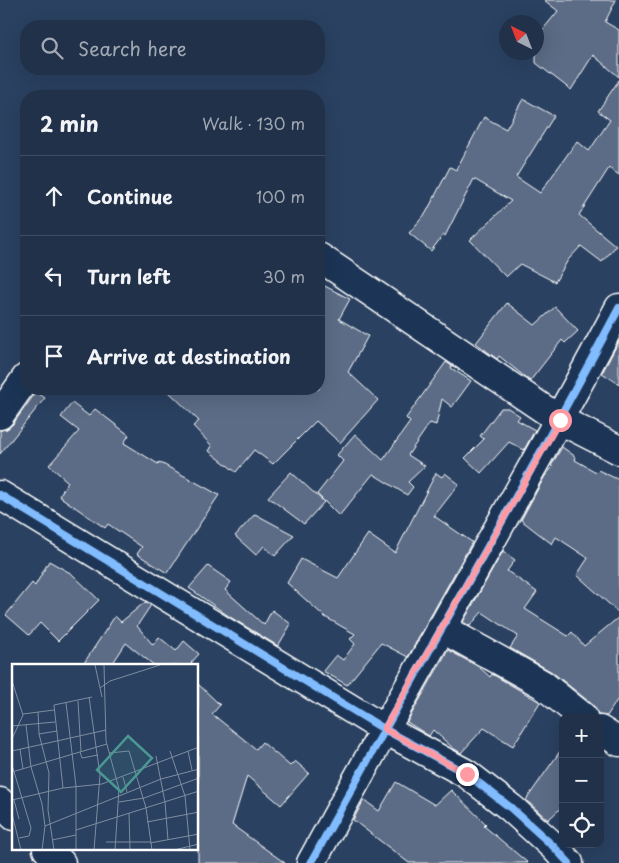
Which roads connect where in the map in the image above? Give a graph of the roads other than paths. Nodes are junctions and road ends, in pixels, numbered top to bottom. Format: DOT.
graph roads {
  1 [pos="325,261"];
  2 [pos="619,308"];
  3 [pos="20,387"];
  4 [pos="0,415"];
  5 [pos="560,420"];
  6 [pos="619,450"];
  7 [pos="0,496"];
  8 [pos="441,628"];
  9 [pos="578,713"];
  10 [pos="384,729"];
  11 [pos="604,733"];
  12 [pos="619,742"];
  13 [pos="0,802"];
  14 [pos="12,814"];
  15 [pos="48,850"];
  16 [pos="61,863"];
  17 [pos="311,863"];
  18 [pos="568,863"];
  1 -- 5 [label="street"];
  2 -- 5 [label="street"];
  3 -- 4 [label="street"];
  5 -- 6 [label="street"];
  5 -- 8 [label="street"];
  7 -- 10 [label="street"];
  8 -- 9 [label="street"];
  8 -- 10 [label="street"];
  10 -- 17 [label="street"];
  10 -- 18 [label="street"];
  11 -- 12 [label="street"];
  13 -- 14 [label="street"];
  15 -- 16 [label="street"];
}
